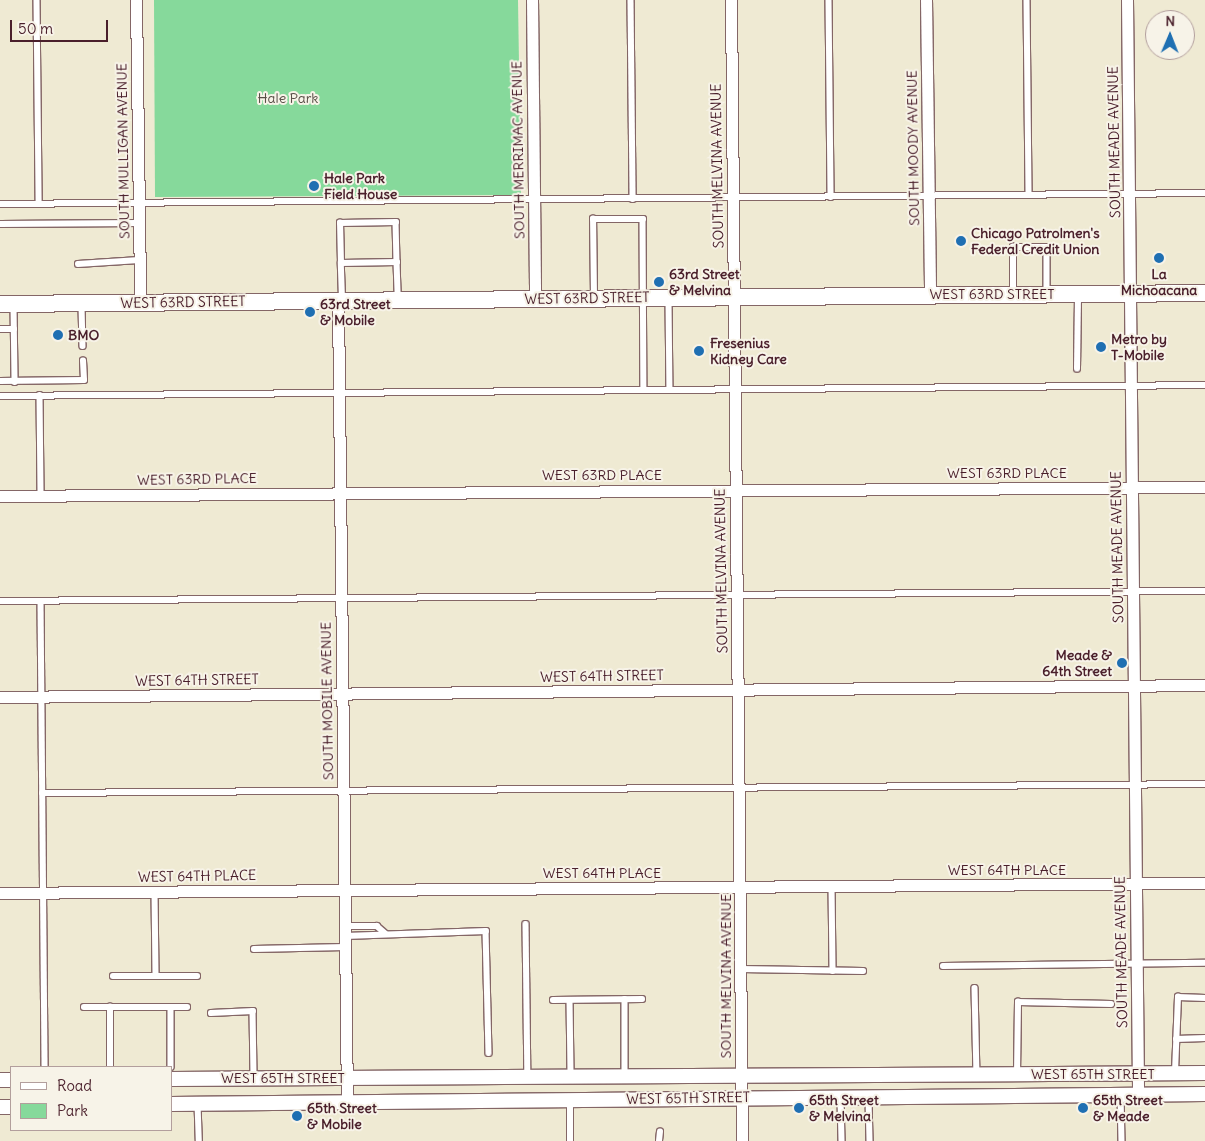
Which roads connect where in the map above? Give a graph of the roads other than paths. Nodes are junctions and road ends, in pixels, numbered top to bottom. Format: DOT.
graph roads {
  1 [pos="37,0"];
  2 [pos="136,0"];
  3 [pos="532,0"];
  4 [pos="631,0"];
  5 [pos="731,0"];
  6 [pos="829,0"];
  7 [pos="926,0"];
  8 [pos="1027,0"];
  9 [pos="1127,0"];
  10 [pos="1205,193"];
  11 [pos="1129,194"];
  12 [pos="1029,195"];
  13 [pos="928,196"];
  14 [pos="732,197"];
  15 [pos="831,197"];
  16 [pos="633,199"];
  17 [pos="534,200"];
  18 [pos="138,203"];
  19 [pos="0,204"];
  20 [pos="39,204"];
  21 [pos="138,223"];
  22 [pos="0,224"];
  23 [pos="139,260"];
  24 [pos="397,262"];
  25 [pos="341,263"];
  26 [pos="78,264"];
  27 [pos="1205,293"];
  28 [pos="1013,294"];
  29 [pos="1046,294"];
  30 [pos="1078,294"];
  31 [pos="1130,294"];
  32 [pos="930,295"];
  33 [pos="669,297"];
  34 [pos="733,297"];
  35 [pos="594,298"];
  36 [pos="644,298"];
  37 [pos="535,299"];
  38 [pos="398,300"];
  39 [pos="340,301"];
  40 [pos="140,302"];
  41 [pos="82,303"];
  42 [pos="7,304"];
  43 [pos="0,329"];
  44 [pos="14,329"];
  45 [pos="83,346"];
  46 [pos="83,361"];
  47 [pos="1077,369"];
  48 [pos="0,381"];
  49 [pos="15,382"];
  50 [pos="1131,385"];
  51 [pos="1205,385"];
  52 [pos="670,389"];
  53 [pos="734,389"];
  54 [pos="644,390"];
  55 [pos="339,392"];
  56 [pos="40,395"];
  57 [pos="0,396"];
  58 [pos="1132,487"];
  59 [pos="1205,487"];
  60 [pos="735,489"];
  61 [pos="340,492"];
  62 [pos="41,495"];
  63 [pos="0,496"];
  64 [pos="1133,591"];
  65 [pos="1205,591"];
  66 [pos="736,594"];
  67 [pos="341,597"];
  68 [pos="0,601"];
  69 [pos="41,601"];
  70 [pos="1205,685"];
  71 [pos="1134,686"];
  72 [pos="737,690"];
  73 [pos="342,694"];
  74 [pos="41,696"];
  75 [pos="0,697"];
  76 [pos="1205,784"];
  77 [pos="1135,785"];
  78 [pos="738,788"];
  79 [pos="343,792"];
  80 [pos="42,793"];
  81 [pos="1205,883"];
  82 [pos="1136,884"];
  83 [pos="832,886"];
  84 [pos="740,887"];
  85 [pos="344,890"];
  86 [pos="155,892"];
  87 [pos="0,893"];
  88 [pos="44,893"];
  89 [pos="526,924"];
  90 [pos="385,933"];
  91 [pos="345,936"];
  92 [pos="254,948"];
  93 [pos="1136,964"];
  94 [pos="1205,964"];
  95 [pos="943,966"];
  96 [pos="741,969"];
  97 [pos="833,971"];
  98 [pos="863,971"];
  99 [pos="113,976"];
  100 [pos="156,976"];
  101 [pos="198,976"];
  102 [pos="975,988"];
  103 [pos="1205,998"];
  104 [pos="624,999"];
  105 [pos="642,999"];
  106 [pos="553,1000"];
  107 [pos="570,1000"];
  108 [pos="1111,1004"];
  109 [pos="84,1007"];
  110 [pos="110,1007"];
  111 [pos="171,1007"];
  112 [pos="187,1007"];
  113 [pos="211,1013"];
  114 [pos="1176,1038"];
  115 [pos="1205,1038"];
  116 [pos="489,1053"];
  117 [pos="45,1066"];
  118 [pos="110,1066"];
  119 [pos="170,1066"];
  120 [pos="1175,1073"];
  121 [pos="1205,1073"];
  122 [pos="977,1074"];
  123 [pos="1017,1074"];
  124 [pos="1138,1074"];
  125 [pos="571,1076"];
  126 [pos="625,1076"];
  127 [pos="741,1076"];
  128 [pos="528,1077"];
  129 [pos="254,1078"];
  130 [pos="346,1078"];
  131 [pos="172,1079"];
  132 [pos="1121,1094"];
  133 [pos="1138,1094"];
  134 [pos="1205,1094"];
  135 [pos="841,1097"];
  136 [pos="869,1097"];
  137 [pos="741,1098"];
  138 [pos="570,1099"];
  139 [pos="347,1102"];
  140 [pos="172,1104"];
  141 [pos="198,1104"];
  142 [pos="660,1132"];
  143 [pos="198,1141"];
  144 [pos="570,1141"];
  145 [pos="659,1141"];
  146 [pos="742,1141"];
  147 [pos="842,1141"];
  148 [pos="870,1141"];
  149 [pos="1122,1141"];
  1 -- 20 [label="lane"];
  2 -- 18 [label="street, SOUTH MULLIGAN AVENUE"];
  3 -- 17 [label="street, SOUTH MERRIMAC AVENUE"];
  4 -- 16 [label="lane"];
  5 -- 14 [label="street, SOUTH MELVINA AVENUE"];
  6 -- 15 [label="lane"];
  7 -- 13 [label="street, SOUTH MOODY AVENUE"];
  8 -- 12 [label="lane"];
  9 -- 11 [label="street, SOUTH MEADE AVENUE"];
  10 -- 11 [label="lane"];
  11 -- 12 [label="lane"];
  11 -- 31 [label="street, SOUTH MEADE AVENUE"];
  12 -- 13 [label="lane"];
  13 -- 15 [label="lane"];
  13 -- 32 [label="street, SOUTH MOODY AVENUE"];
  14 -- 15 [label="lane"];
  14 -- 16 [label="lane"];
  14 -- 34 [label="street, SOUTH MELVINA AVENUE"];
  16 -- 17 [label="lane"];
  17 -- 18 [label="lane"];
  17 -- 37 [label="street, SOUTH MERRIMAC AVENUE"];
  18 -- 20 [label="lane"];
  18 -- 21 [label="street, SOUTH MULLIGAN AVENUE"];
  19 -- 20 [label="lane"];
  21 -- 22 [label="lane"];
  21 -- 23 [label="street, SOUTH MULLIGAN AVENUE"];
  23 -- 26 [label="lane"];
  23 -- 40 [label="street, SOUTH MULLIGAN AVENUE"];
  24 -- 25 [label="lane"];
  24 -- 25 [label="lane"];
  24 -- 38 [label="lane"];
  25 -- 39 [label="lane"];
  27 -- 31 [label="main road, WEST 63RD STREET"];
  28 -- 29 [label="main road, WEST 63RD STREET"];
  28 -- 29 [label="lane"];
  28 -- 32 [label="main road, WEST 63RD STREET"];
  29 -- 30 [label="main road, WEST 63RD STREET"];
  30 -- 31 [label="main road, WEST 63RD STREET"];
  30 -- 47 [label="lane"];
  31 -- 50 [label="street, SOUTH MEADE AVENUE"];
  32 -- 34 [label="main road, WEST 63RD STREET"];
  33 -- 34 [label="main road, WEST 63RD STREET"];
  33 -- 36 [label="main road, WEST 63RD STREET"];
  33 -- 52 [label="lane"];
  34 -- 53 [label="street, SOUTH MELVINA AVENUE"];
  35 -- 36 [label="main road, WEST 63RD STREET"];
  35 -- 36 [label="lane"];
  35 -- 37 [label="main road, WEST 63RD STREET"];
  36 -- 54 [label="lane"];
  37 -- 38 [label="main road, WEST 63RD STREET"];
  38 -- 39 [label="main road, WEST 63RD STREET"];
  39 -- 40 [label="main road, WEST 63RD STREET"];
  39 -- 55 [label="street, SOUTH MOBILE AVENUE"];
  40 -- 41 [label="main road, WEST 63RD STREET"];
  41 -- 42 [label="main road, WEST 63RD STREET"];
  41 -- 45 [label="lane"];
  42 -- 44 [label="lane"];
  43 -- 44 [label="lane"];
  44 -- 49 [label="lane"];
  46 -- 49 [label="lane"];
  48 -- 49 [label="lane"];
  50 -- 51 [label="lane"];
  50 -- 53 [label="lane"];
  50 -- 58 [label="street, SOUTH MEADE AVENUE"];
  52 -- 53 [label="lane"];
  52 -- 54 [label="lane"];
  53 -- 60 [label="street, SOUTH MELVINA AVENUE"];
  54 -- 55 [label="lane"];
  55 -- 56 [label="lane"];
  55 -- 61 [label="street, SOUTH MOBILE AVENUE"];
  56 -- 57 [label="lane"];
  56 -- 62 [label="lane"];
  58 -- 59 [label="street, WEST 63RD PLACE"];
  58 -- 60 [label="street, WEST 63RD PLACE"];
  58 -- 64 [label="street, SOUTH MEADE AVENUE"];
  60 -- 61 [label="street, WEST 63RD PLACE"];
  60 -- 66 [label="street, SOUTH MELVINA AVENUE"];
  61 -- 62 [label="street, WEST 63RD PLACE"];
  61 -- 67 [label="street, SOUTH MOBILE AVENUE"];
  62 -- 63 [label="street, WEST 63RD PLACE"];
  64 -- 65 [label="lane"];
  64 -- 66 [label="lane"];
  64 -- 71 [label="street, SOUTH MEADE AVENUE"];
  66 -- 67 [label="lane"];
  66 -- 72 [label="street, SOUTH MELVINA AVENUE"];
  67 -- 69 [label="lane"];
  67 -- 73 [label="street, SOUTH MOBILE AVENUE"];
  68 -- 69 [label="lane"];
  69 -- 74 [label="lane"];
  70 -- 71 [label="street, WEST 64TH STREET"];
  71 -- 72 [label="street, WEST 64TH STREET"];
  71 -- 77 [label="street, SOUTH MEADE AVENUE"];
  72 -- 73 [label="street, WEST 64TH STREET"];
  72 -- 78 [label="street, SOUTH MELVINA AVENUE"];
  73 -- 74 [label="street, WEST 64TH STREET"];
  73 -- 79 [label="street, SOUTH MOBILE AVENUE"];
  74 -- 75 [label="street, WEST 64TH STREET"];
  74 -- 80 [label="lane"];
  76 -- 77 [label="lane"];
  77 -- 78 [label="lane"];
  77 -- 82 [label="street, SOUTH MEADE AVENUE"];
  78 -- 79 [label="lane"];
  78 -- 84 [label="street, SOUTH MELVINA AVENUE"];
  79 -- 80 [label="lane"];
  79 -- 85 [label="street, SOUTH MOBILE AVENUE"];
  80 -- 88 [label="lane"];
  81 -- 82 [label="street, WEST 64TH PLACE"];
  82 -- 83 [label="street, WEST 64TH PLACE"];
  82 -- 93 [label="street, SOUTH MEADE AVENUE"];
  83 -- 84 [label="street, WEST 64TH PLACE"];
  83 -- 97 [label="lane"];
  84 -- 85 [label="street, WEST 64TH PLACE"];
  84 -- 96 [label="street, SOUTH MELVINA AVENUE"];
  85 -- 86 [label="street, WEST 64TH PLACE"];
  85 -- 91 [label="street, SOUTH MOBILE AVENUE"];
  86 -- 88 [label="street, WEST 64TH PLACE"];
  86 -- 100 [label="lane"];
  87 -- 88 [label="street, WEST 64TH PLACE"];
  88 -- 117 [label="lane"];
  89 -- 128 [label="lane"];
  90 -- 91 [label="lane"];
  90 -- 91 [label="lane"];
  90 -- 116 [label="lane"];
  91 -- 92 [label="lane"];
  91 -- 130 [label="street, SOUTH MOBILE AVENUE"];
  93 -- 94 [label="lane"];
  93 -- 95 [label="lane"];
  93 -- 124 [label="street, SOUTH MEADE AVENUE"];
  96 -- 97 [label="lane"];
  96 -- 127 [label="street, SOUTH MELVINA AVENUE"];
  97 -- 98 [label="lane"];
  99 -- 100 [label="lane"];
  100 -- 101 [label="lane"];
  102 -- 122 [label="lane"];
  103 -- 114 [label="lane"];
  104 -- 105 [label="lane"];
  104 -- 107 [label="lane"];
  104 -- 126 [label="lane"];
  106 -- 107 [label="lane"];
  107 -- 125 [label="lane"];
  108 -- 123 [label="lane"];
  109 -- 110 [label="lane"];
  110 -- 111 [label="lane"];
  110 -- 118 [label="lane"];
  111 -- 112 [label="lane"];
  111 -- 119 [label="lane"];
  113 -- 129 [label="lane"];
  114 -- 115 [label="lane"];
  114 -- 120 [label="lane"];
  120 -- 121 [label="street, WEST 65TH STREET"];
  120 -- 124 [label="street, WEST 65TH STREET"];
  122 -- 123 [label="street, WEST 65TH STREET"];
  122 -- 127 [label="street, WEST 65TH STREET"];
  123 -- 124 [label="street, WEST 65TH STREET"];
  124 -- 133 [label="street, SOUTH MEADE AVENUE"];
  125 -- 126 [label="street, WEST 65TH STREET"];
  125 -- 128 [label="street, WEST 65TH STREET"];
  126 -- 127 [label="street, WEST 65TH STREET"];
  127 -- 137 [label="street, SOUTH MELVINA AVENUE"];
  128 -- 130 [label="street, WEST 65TH STREET"];
  129 -- 130 [label="street, WEST 65TH STREET"];
  129 -- 131 [label="street, WEST 65TH STREET"];
  130 -- 139 [label="street, SOUTH MOBILE AVENUE"];
  132 -- 133 [label="street, WEST 65TH STREET"];
  132 -- 136 [label="street, WEST 65TH STREET"];
  132 -- 149 [label="lane"];
  133 -- 134 [label="street, WEST 65TH STREET"];
  135 -- 136 [label="street, WEST 65TH STREET"];
  135 -- 137 [label="street, WEST 65TH STREET"];
  135 -- 147 [label="lane"];
  136 -- 148 [label="lane"];
  137 -- 138 [label="street, WEST 65TH STREET"];
  137 -- 146 [label="street, SOUTH MELVINA AVENUE"];
  138 -- 139 [label="street, WEST 65TH STREET"];
  138 -- 144 [label="lane"];
  139 -- 141 [label="street, WEST 65TH STREET"];
  140 -- 141 [label="street, WEST 65TH STREET"];
  141 -- 143 [label="lane"];
  142 -- 145 [label="lane"];
}
